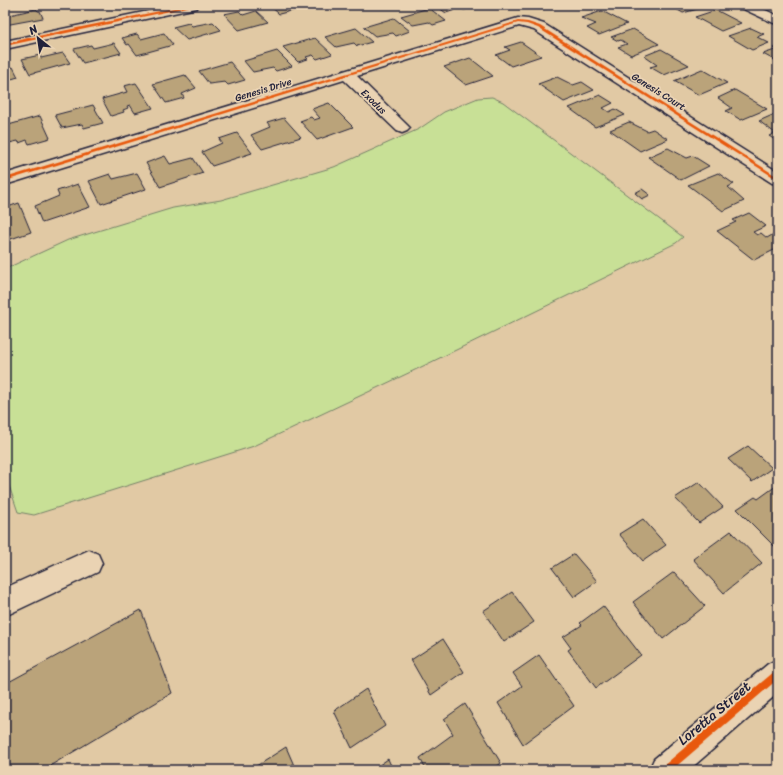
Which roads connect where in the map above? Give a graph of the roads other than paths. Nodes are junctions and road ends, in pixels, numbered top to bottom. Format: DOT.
graph roads {
  1 [pos="193,5"];
  2 [pos="745,5"];
  3 [pos="167,8"];
  4 [pos="778,21"];
  5 [pos="528,23"];
  6 [pos="5,45"];
  7 [pos="346,74"];
  8 [pos="402,128"];
  9 [pos="778,179"];
  10 [pos="5,180"];
  11 [pos="89,563"];
  12 [pos="5,602"];
  13 [pos="778,674"];
  14 [pos="665,770"];
  1 -- 3 [label="street"];
  2 -- 4 [label="street"];
  3 -- 6 [label="street"];
  5 -- 7 [label="street, Genesis Drive"];
  5 -- 9 [label="street, Genesis Court"];
  7 -- 8 [label="street, Exodus"];
  7 -- 10 [label="street, Genesis Drive"];
  11 -- 12 [label="street"];
  13 -- 14 [label="street, Loretta Street"];
}
